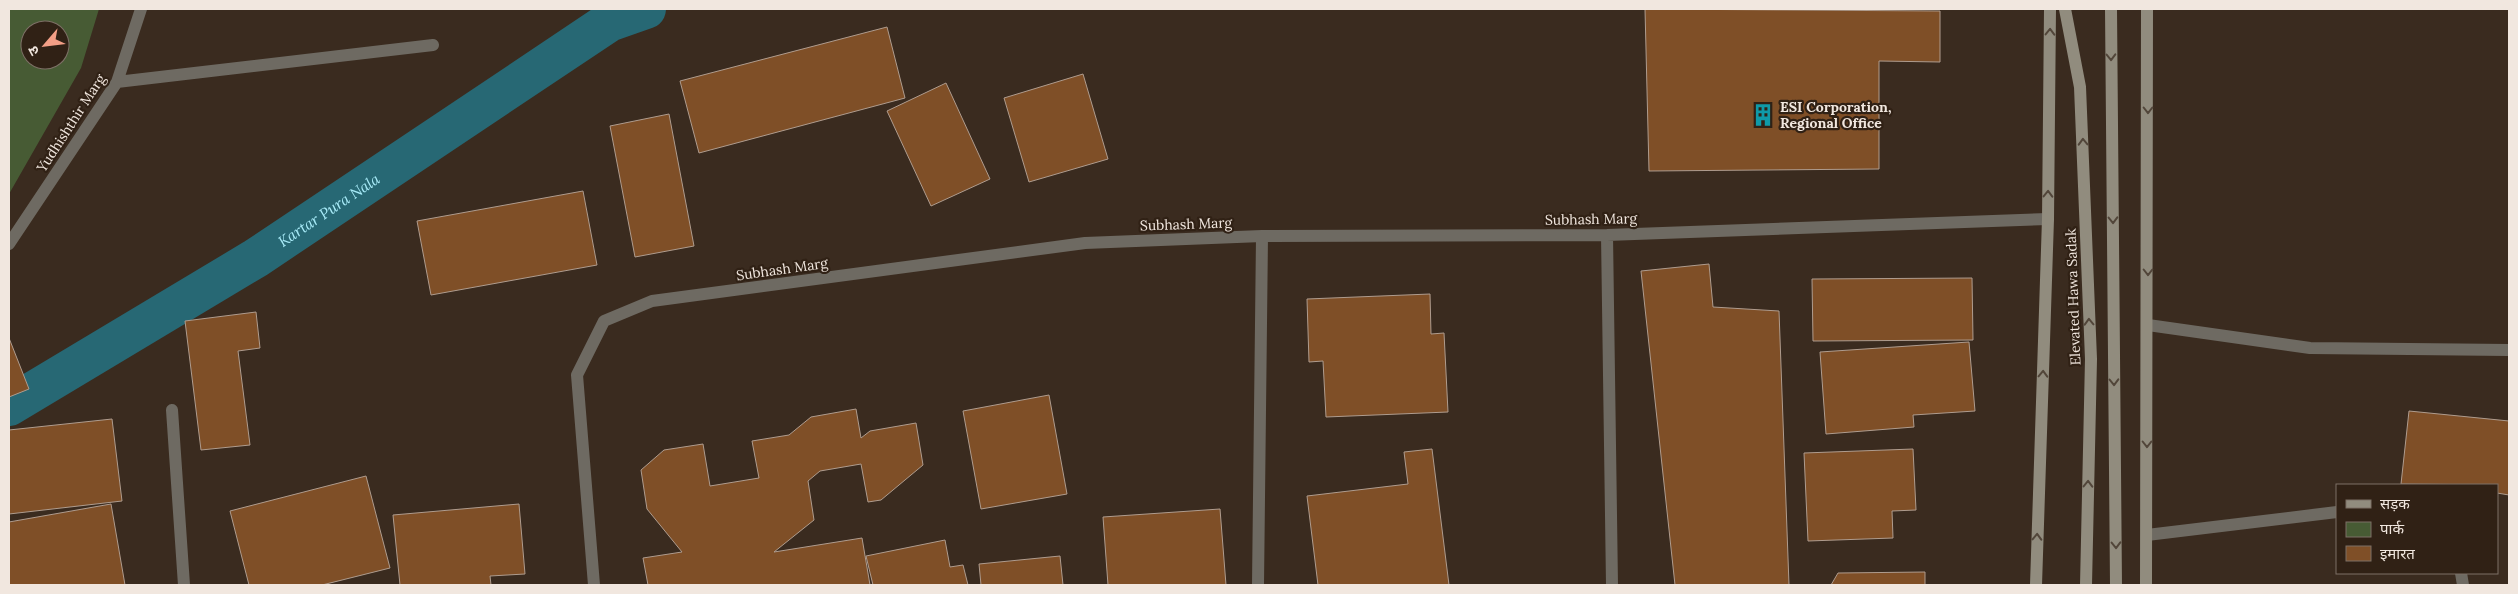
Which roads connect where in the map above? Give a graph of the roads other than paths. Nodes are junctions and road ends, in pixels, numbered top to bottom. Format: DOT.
graph roads {
  1 [pos="140,9"];
  2 [pos="2050,9"];
  3 [pos="2065,9"];
  4 [pos="2111,9"];
  5 [pos="2147,9"];
  6 [pos="433,45"];
  7 [pos="117,82"];
  8 [pos="2048,220"];
  9 [pos="1606,235"];
  10 [pos="1262,236"];
  11 [pos="9,244"];
  12 [pos="2148,326"];
  13 [pos="2509,350"];
  14 [pos="172,410"];
  15 [pos="2336,512"];
  16 [pos="2147,535"];
  17 [pos="184,585"];
  18 [pos="594,585"];
  19 [pos="1258,585"];
  20 [pos="1612,585"];
  21 [pos="2036,585"];
  22 [pos="2086,585"];
  23 [pos="2116,585"];
  24 [pos="2146,585"];
  1 -- 7 [label="street, Yudhishthir Marg"];
  8 -- 2 [label="main road, one-way"];
  22 -- 3 [label="main road, Elevated Hawa Sadak, one-way"];
  4 -- 23 [label="main road, one-way"];
  5 -- 12 [label="main road, one-way"];
  6 -- 7 [label="street"];
  7 -- 11 [label="street, Yudhishthir Marg"];
  8 -- 9 [label="street, Subhash Marg"];
  21 -- 8 [label="main road, one-way"];
  9 -- 10 [label="street, Subhash Marg"];
  9 -- 20 [label="street"];
  10 -- 18 [label="street, Subhash Marg"];
  10 -- 19 [label="street"];
  12 -- 13 [label="street"];
  12 -- 16 [label="main road, one-way"];
  14 -- 17 [label="street"];
  15 -- 16 [label="street"];
  16 -- 24 [label="main road"];
}
